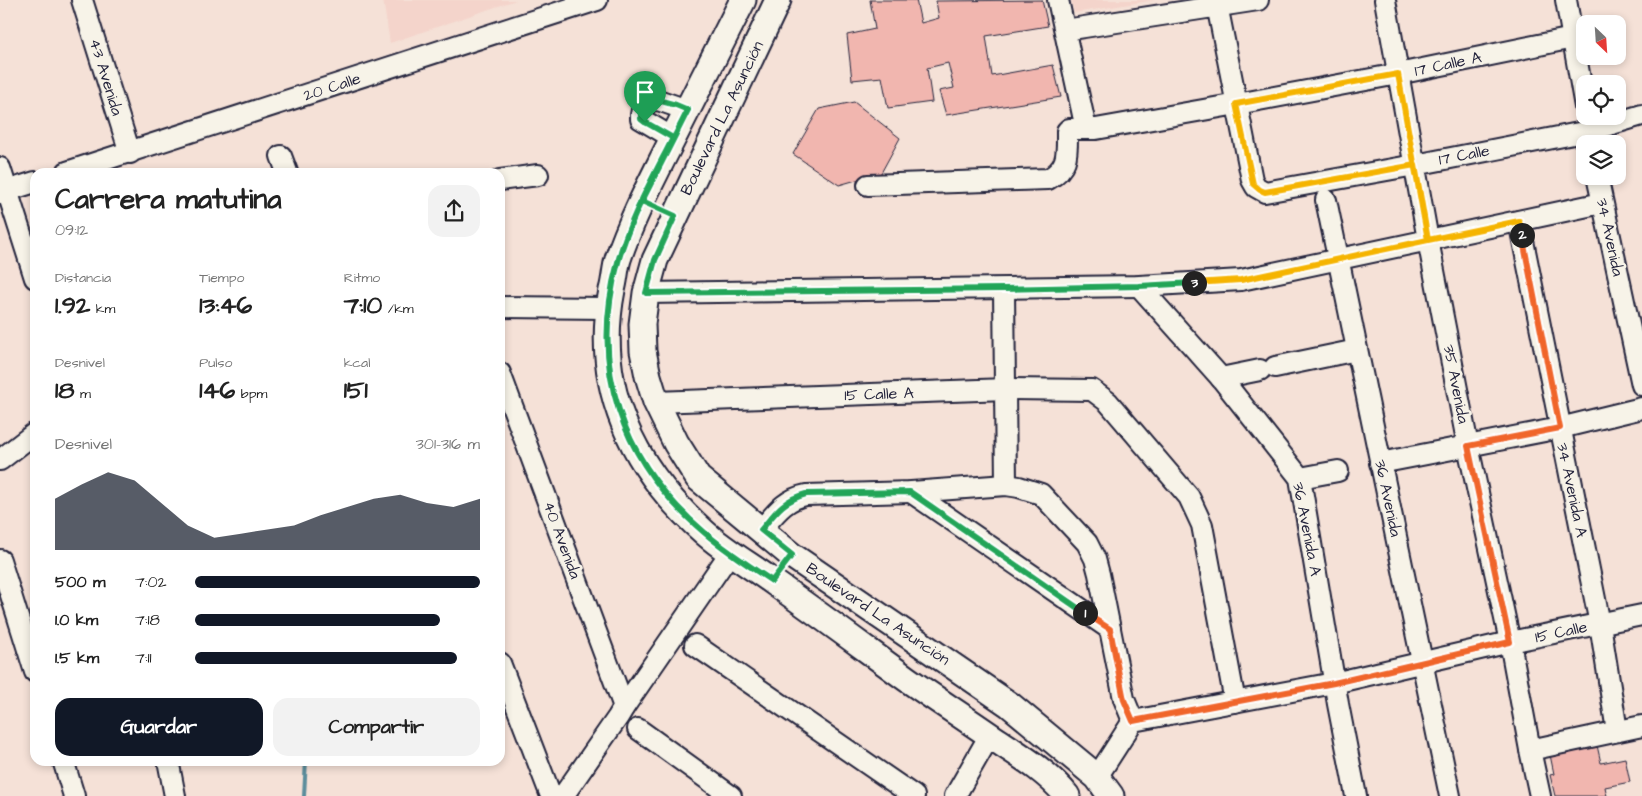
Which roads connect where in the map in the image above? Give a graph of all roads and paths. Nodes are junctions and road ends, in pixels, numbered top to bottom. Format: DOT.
graph roads {
  1 [pos="82,0"];
  2 [pos="598,0"];
  3 [pos="743,0"];
  4 [pos="778,0"];
  5 [pos="1058,0"];
  6 [pos="1258,0"];
  7 [pos="1385,0"];
  8 [pos="1566,0"];
  9 [pos="1217,3"];
  10 [pos="1065,30"];
  11 [pos="1573,38"];
  12 [pos="1398,74"];
  13 [pos="1579,75"];
  14 [pos="1236,104"];
  15 [pos="688,110"];
  16 [pos="1642,115"];
  17 [pos="1086,129"];
  18 [pos="1589,130"];
  19 [pos="673,138"];
  20 [pos="130,153"];
  21 [pos="1415,165"];
  22 [pos="0,168"];
  23 [pos="80,168"];
  24 [pos="538,175"];
  25 [pos="505,179"];
  26 [pos="30,184"];
  27 [pos="868,185"];
  28 [pos="1599,185"];
  29 [pos="4,192"];
  30 [pos="1326,200"];
  31 [pos="642,201"];
  32 [pos="1602,203"];
  33 [pos="675,216"];
  34 [pos="1519,221"];
  35 [pos="1428,240"];
  36 [pos="1338,258"];
  37 [pos="30,264"];
  38 [pos="1139,286"];
  39 [pos="1004,289"];
  40 [pos="646,293"];
  41 [pos="505,307"];
  42 [pos="608,308"];
  43 [pos="1357,350"];
  44 [pos="607,351"];
  45 [pos="643,351"];
  46 [pos="1221,378"];
  47 [pos="1642,385"];
  48 [pos="505,386"];
  49 [pos="1006,389"];
  50 [pos="656,402"];
  51 [pos="1642,408"];
  52 [pos="1560,428"];
  53 [pos="30,437"];
  54 [pos="1468,446"];
  55 [pos="0,460"];
  56 [pos="1380,463"];
  57 [pos="1338,471"];
  58 [pos="1300,478"];
  59 [pos="1012,486"];
  60 [pos="910,492"];
  61 [pos="761,530"];
  62 [pos="730,553"];
  63 [pos="792,555"];
  64 [pos="0,560"];
  65 [pos="772,581"];
  66 [pos="1642,615"];
  67 [pos="1600,624"];
  68 [pos="1110,629"];
  69 [pos="1510,642"];
  70 [pos="695,646"];
  71 [pos="30,656"];
  72 [pos="1424,663"];
  73 [pos="954,665"];
  74 [pos="505,676"];
  75 [pos="1334,683"];
  76 [pos="931,696"];
  77 [pos="1235,702"];
  78 [pos="624,707"];
  79 [pos="1133,721"];
  80 [pos="1642,726"];
  81 [pos="638,729"];
  82 [pos="1617,731"];
  83 [pos="990,735"];
  84 [pos="1530,750"];
  85 [pos="1067,751"];
  86 [pos="64,766"];
  87 [pos="169,766"];
  88 [pos="1048,778"];
  89 [pos="1104,786"];
  90 [pos="74,796"];
  91 [pos="175,796"];
  92 [pos="550,796"];
  93 [pos="563,796"];
  94 [pos="731,796"];
  95 [pos="914,796"];
  96 [pos="955,796"];
  97 [pos="1067,796"];
  98 [pos="1356,796"];
  99 [pos="1450,796"];
  100 [pos="1540,796"];
  1 -- 20 [label="street, 43 Avenida"];
  2 -- 20 [label="street, 20 Calle"];
  3 -- 15 [label="main road, Boulevard La Asunción"];
  4 -- 33 [label="main road, Boulevard La Asunción"];
  5 -- 10 [label="street"];
  6 -- 9 [label="street"];
  7 -- 12 [label="street, 35 Avenida"];
  8 -- 11 [label="street"];
  9 -- 10 [label="street"];
  9 -- 14 [label="street"];
  10 -- 17 [label="street"];
  11 -- 12 [label="street, 17 Calle A"];
  11 -- 13 [label="street"];
  12 -- 14 [label="street, 17 Calle A"];
  12 -- 21 [label="street, 35 Avenida"];
  14 -- 17 [label="street, 17 Calle A"];
  14 -- 21 [label="street, 17 Calle"];
  15 -- 19 [label="main road, Boulevard La Asunción"];
  15 -- 19 [label="street"];
  16 -- 18 [label="street, 17 Calle"];
  17 -- 27 [label="street, 17 Calle A"];
  18 -- 21 [label="street, 17 Calle"];
  19 -- 31 [label="main road, Boulevard La Asunción"];
  20 -- 23 [label="street, 20 Calle"];
  21 -- 35 [label="street, 35 Avenida"];
  22 -- 29 [label="street"];
  24 -- 25 [label="street"];
  26 -- 29 [label="street"];
  28 -- 32 [label="street, 34 Avenida"];
  29 -- 37 [label="street"];
  30 -- 36 [label="street, 36 Avenida"];
  31 -- 33 [label="main road"];
  31 -- 42 [label="main road, Boulevard La Asunción"];
  32 -- 34 [label="street"];
  32 -- 47 [label="street, 34 Avenida"];
  33 -- 40 [label="main road, Boulevard La Asunción"];
  34 -- 35 [label="street"];
  34 -- 52 [label="street, 34 Avenida A"];
  35 -- 36 [label="street"];
  35 -- 54 [label="street, 35 Avenida"];
  36 -- 38 [label="street"];
  36 -- 43 [label="street, 36 Avenida"];
  38 -- 39 [label="street"];
  38 -- 46 [label="street, 36 Avenida A"];
  39 -- 40 [label="street"];
  39 -- 49 [label="street"];
  40 -- 45 [label="main road, Boulevard La Asunción"];
  41 -- 42 [label="street"];
  42 -- 44 [label="main road, Boulevard La Asunción"];
  43 -- 46 [label="street"];
  43 -- 56 [label="street, 36 Avenida"];
  44 -- 45 [label="main road"];
  44 -- 62 [label="main road, Boulevard La Asunción"];
  45 -- 50 [label="main road, Boulevard La Asunción"];
  46 -- 58 [label="street, 36 Avenida A"];
  48 -- 78 [label="street, 40 Avenida"];
  49 -- 50 [label="street, 15 Calle A"];
  49 -- 59 [label="street"];
  49 -- 77 [label="street, 15 Calle A"];
  50 -- 61 [label="main road, Boulevard La Asunción"];
  51 -- 52 [label="street"];
  52 -- 54 [label="street"];
  52 -- 67 [label="street, 34 Avenida A"];
  53 -- 55 [label="street"];
  54 -- 56 [label="street"];
  54 -- 69 [label="street, 35 Avenida"];
  56 -- 72 [label="street, 36 Avenida"];
  57 -- 58 [label="street"];
  58 -- 75 [label="street, 36 Avenida A"];
  59 -- 60 [label="street"];
  59 -- 68 [label="street"];
  60 -- 61 [label="street"];
  60 -- 68 [label="street"];
  61 -- 63 [label="main road, Boulevard La Asunción"];
  62 -- 65 [label="main road, Boulevard La Asunción"];
  62 -- 78 [label="street"];
  63 -- 65 [label="main road"];
  63 -- 73 [label="main road, Boulevard La Asunción"];
  64 -- 71 [label="street"];
  65 -- 76 [label="main road, Boulevard La Asunción"];
  66 -- 67 [label="street, 15 Calle"];
  67 -- 69 [label="street, 15 Calle"];
  67 -- 82 [label="street, 34 Avenida A"];
  68 -- 79 [label="street"];
  69 -- 72 [label="street, 15 Calle"];
  69 -- 84 [label="street, 35 Avenida"];
  70 -- 95 [label="street"];
  72 -- 75 [label="street, 15 Calle"];
  72 -- 99 [label="street, 36 Avenida"];
  73 -- 76 [label="main road"];
  73 -- 85 [label="main road, Boulevard La Asunción"];
  74 -- 92 [label="street"];
  75 -- 77 [label="street, 15 Calle"];
  75 -- 98 [label="street, 36 Avenida A"];
  76 -- 83 [label="main road, Boulevard La Asunción"];
  77 -- 79 [label="street, 15 Calle"];
  78 -- 93 [label="street"];
  79 -- 89 [label="street"];
  80 -- 82 [label="street"];
  81 -- 94 [label="street"];
  82 -- 84 [label="street"];
  83 -- 88 [label="main road, Boulevard La Asunción"];
  83 -- 96 [label="street"];
  84 -- 100 [label="street, 35 Avenida"];
  85 -- 88 [label="main road"];
  85 -- 89 [label="main road, Boulevard La Asunción"];
  86 -- 90 [label="street"];
  87 -- 91 [label="street"];
  88 -- 97 [label="main road, Boulevard La Asunción"];
}
